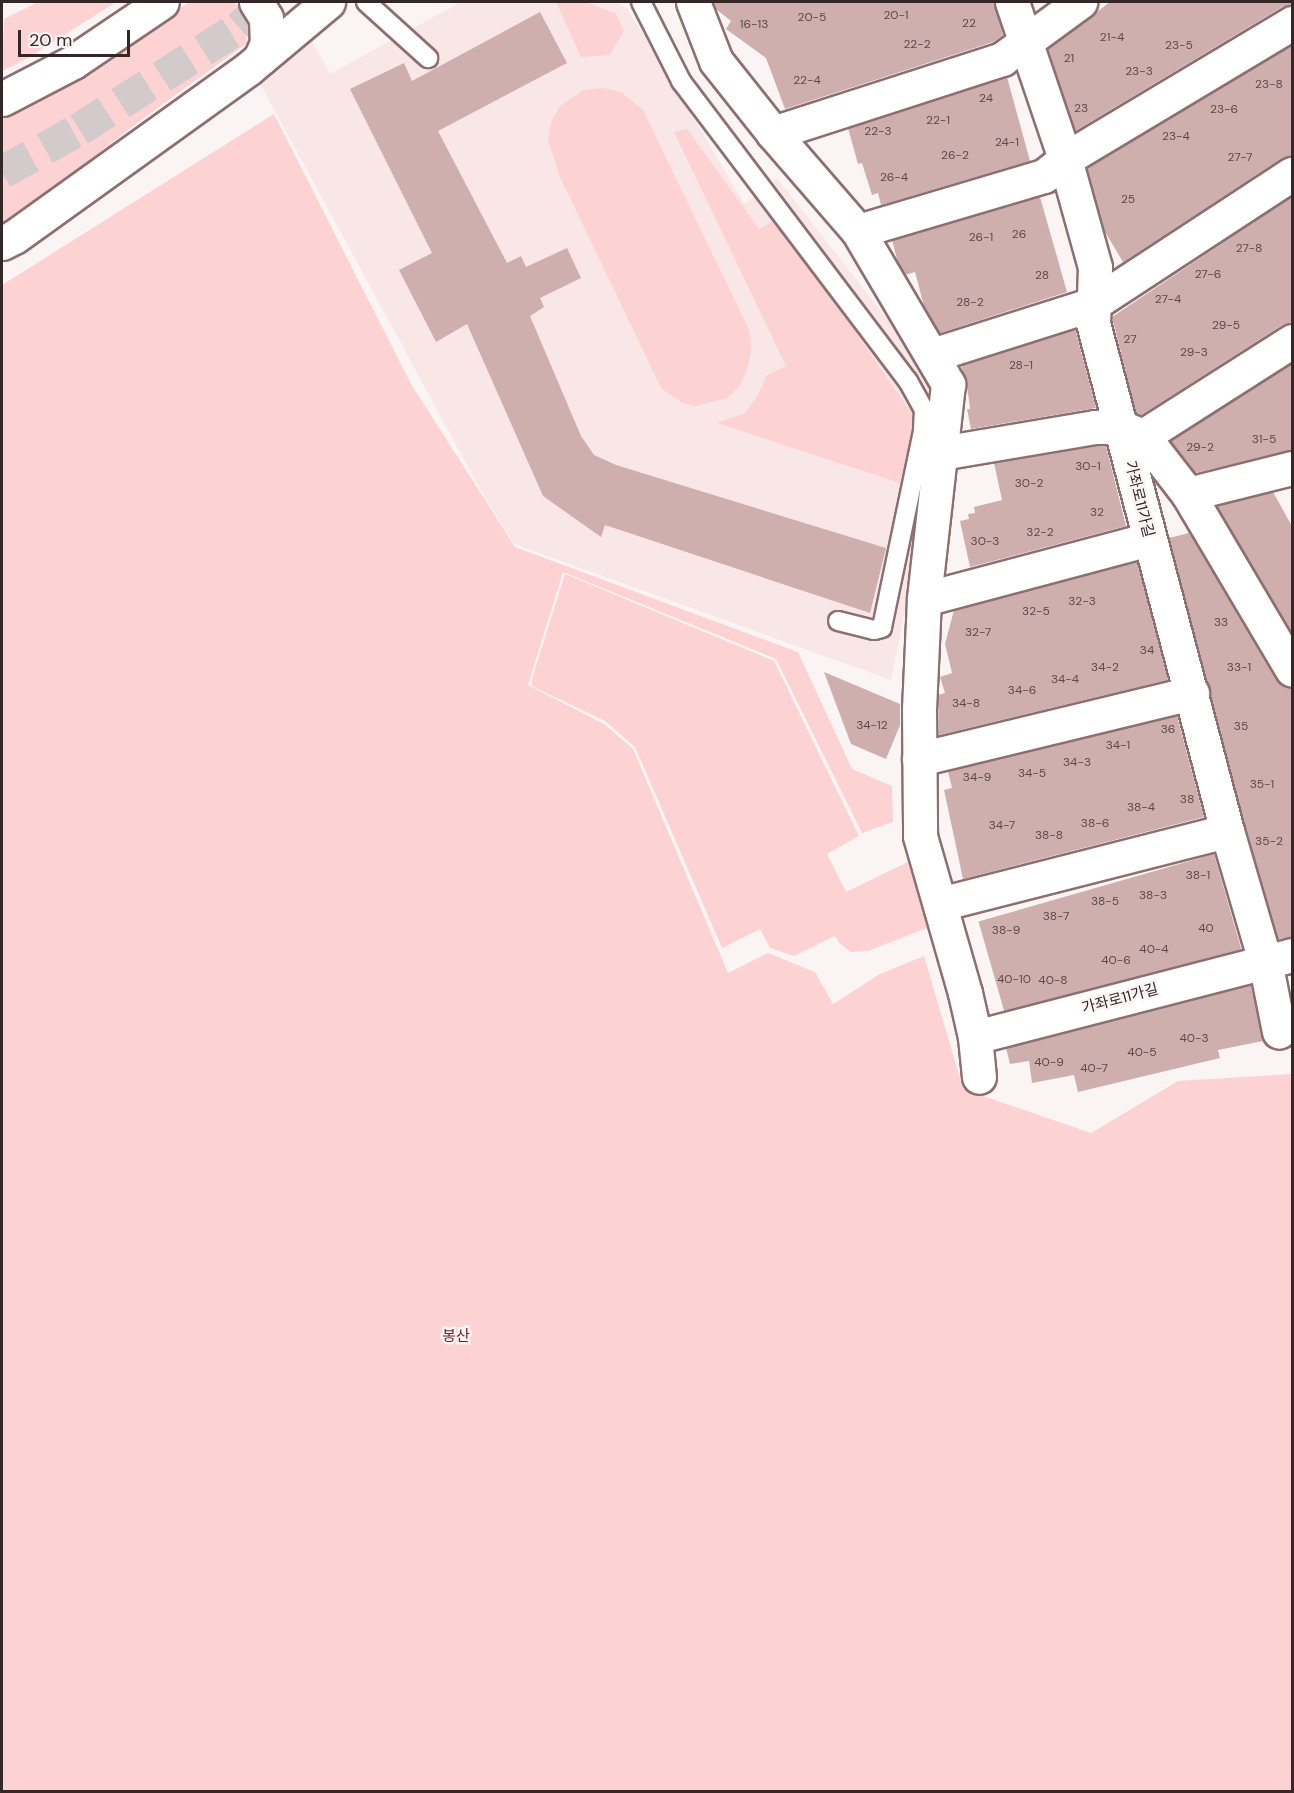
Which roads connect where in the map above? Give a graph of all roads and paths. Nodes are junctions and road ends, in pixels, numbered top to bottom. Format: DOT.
graph roads {
  1 [pos="162,2"];
  2 [pos="256,2"];
  3 [pos="328,2"];
  4 [pos="366,2"];
  5 [pos="641,2"];
  6 [pos="693,2"];
  7 [pos="1012,2"];
  8 [pos="1080,2"];
  9 [pos="1293,23"];
  10 [pos="1025,41"];
  11 [pos="428,58"];
  12 [pos="260,59"];
  13 [pos="2,99"];
  14 [pos="773,133"];
  15 [pos="1065,159"];
  16 [pos="1293,174"];
  17 [pos="858,231"];
  18 [pos="2,243"];
  19 [pos="1093,304"];
  20 [pos="1293,341"];
  21 [pos="932,355"];
  22 [pos="1132,432"];
  23 [pos="941,453"];
  24 [pos="1293,468"];
  25 [pos="1188,494"];
  26 [pos="1149,539"];
  27 [pos="924,599"];
  28 [pos="838,621"];
  29 [pos="1293,670"];
  30 [pos="1192,693"];
  31 [pos="920,759"];
  32 [pos="1227,831"];
  33 [pos="940,904"];
  34 [pos="1279,958"];
  35 [pos="1279,1032"];
  36 [pos="975,1037"];
  37 [pos="979,1077"];
  1 -- 13 [label="street"];
  2 -- 12 [label="street"];
  3 -- 12 [label="street"];
  4 -- 11 [label="lane"];
  5 -- 28 [label="lane"];
  6 -- 14 [label="street"];
  7 -- 10 [label="street, 가좌로11가길"];
  8 -- 10 [label="street"];
  9 -- 15 [label="street"];
  10 -- 14 [label="street"];
  10 -- 15 [label="street, 가좌로11가길"];
  12 -- 18 [label="street"];
  14 -- 17 [label="street"];
  15 -- 17 [label="street"];
  15 -- 19 [label="street, 가좌로11가길"];
  16 -- 19 [label="street"];
  17 -- 21 [label="street"];
  19 -- 21 [label="street"];
  19 -- 22 [label="street, 가좌로11가길"];
  20 -- 22 [label="street"];
  21 -- 23 [label="street"];
  22 -- 23 [label="street"];
  22 -- 25 [label="street"];
  22 -- 26 [label="street, 가좌로11가길"];
  23 -- 27 [label="street"];
  24 -- 25 [label="street"];
  25 -- 29 [label="street"];
  26 -- 27 [label="street"];
  26 -- 30 [label="street, 가좌로11가길"];
  27 -- 31 [label="street"];
  30 -- 31 [label="street"];
  30 -- 32 [label="street, 가좌로11가길"];
  31 -- 33 [label="street"];
  32 -- 33 [label="street"];
  32 -- 34 [label="street, 가좌로11가길"];
  33 -- 36 [label="street"];
  34 -- 35 [label="street, 가좌로11가길"];
  34 -- 36 [label="street, 가좌로11가길"];
  36 -- 37 [label="street"];
}
